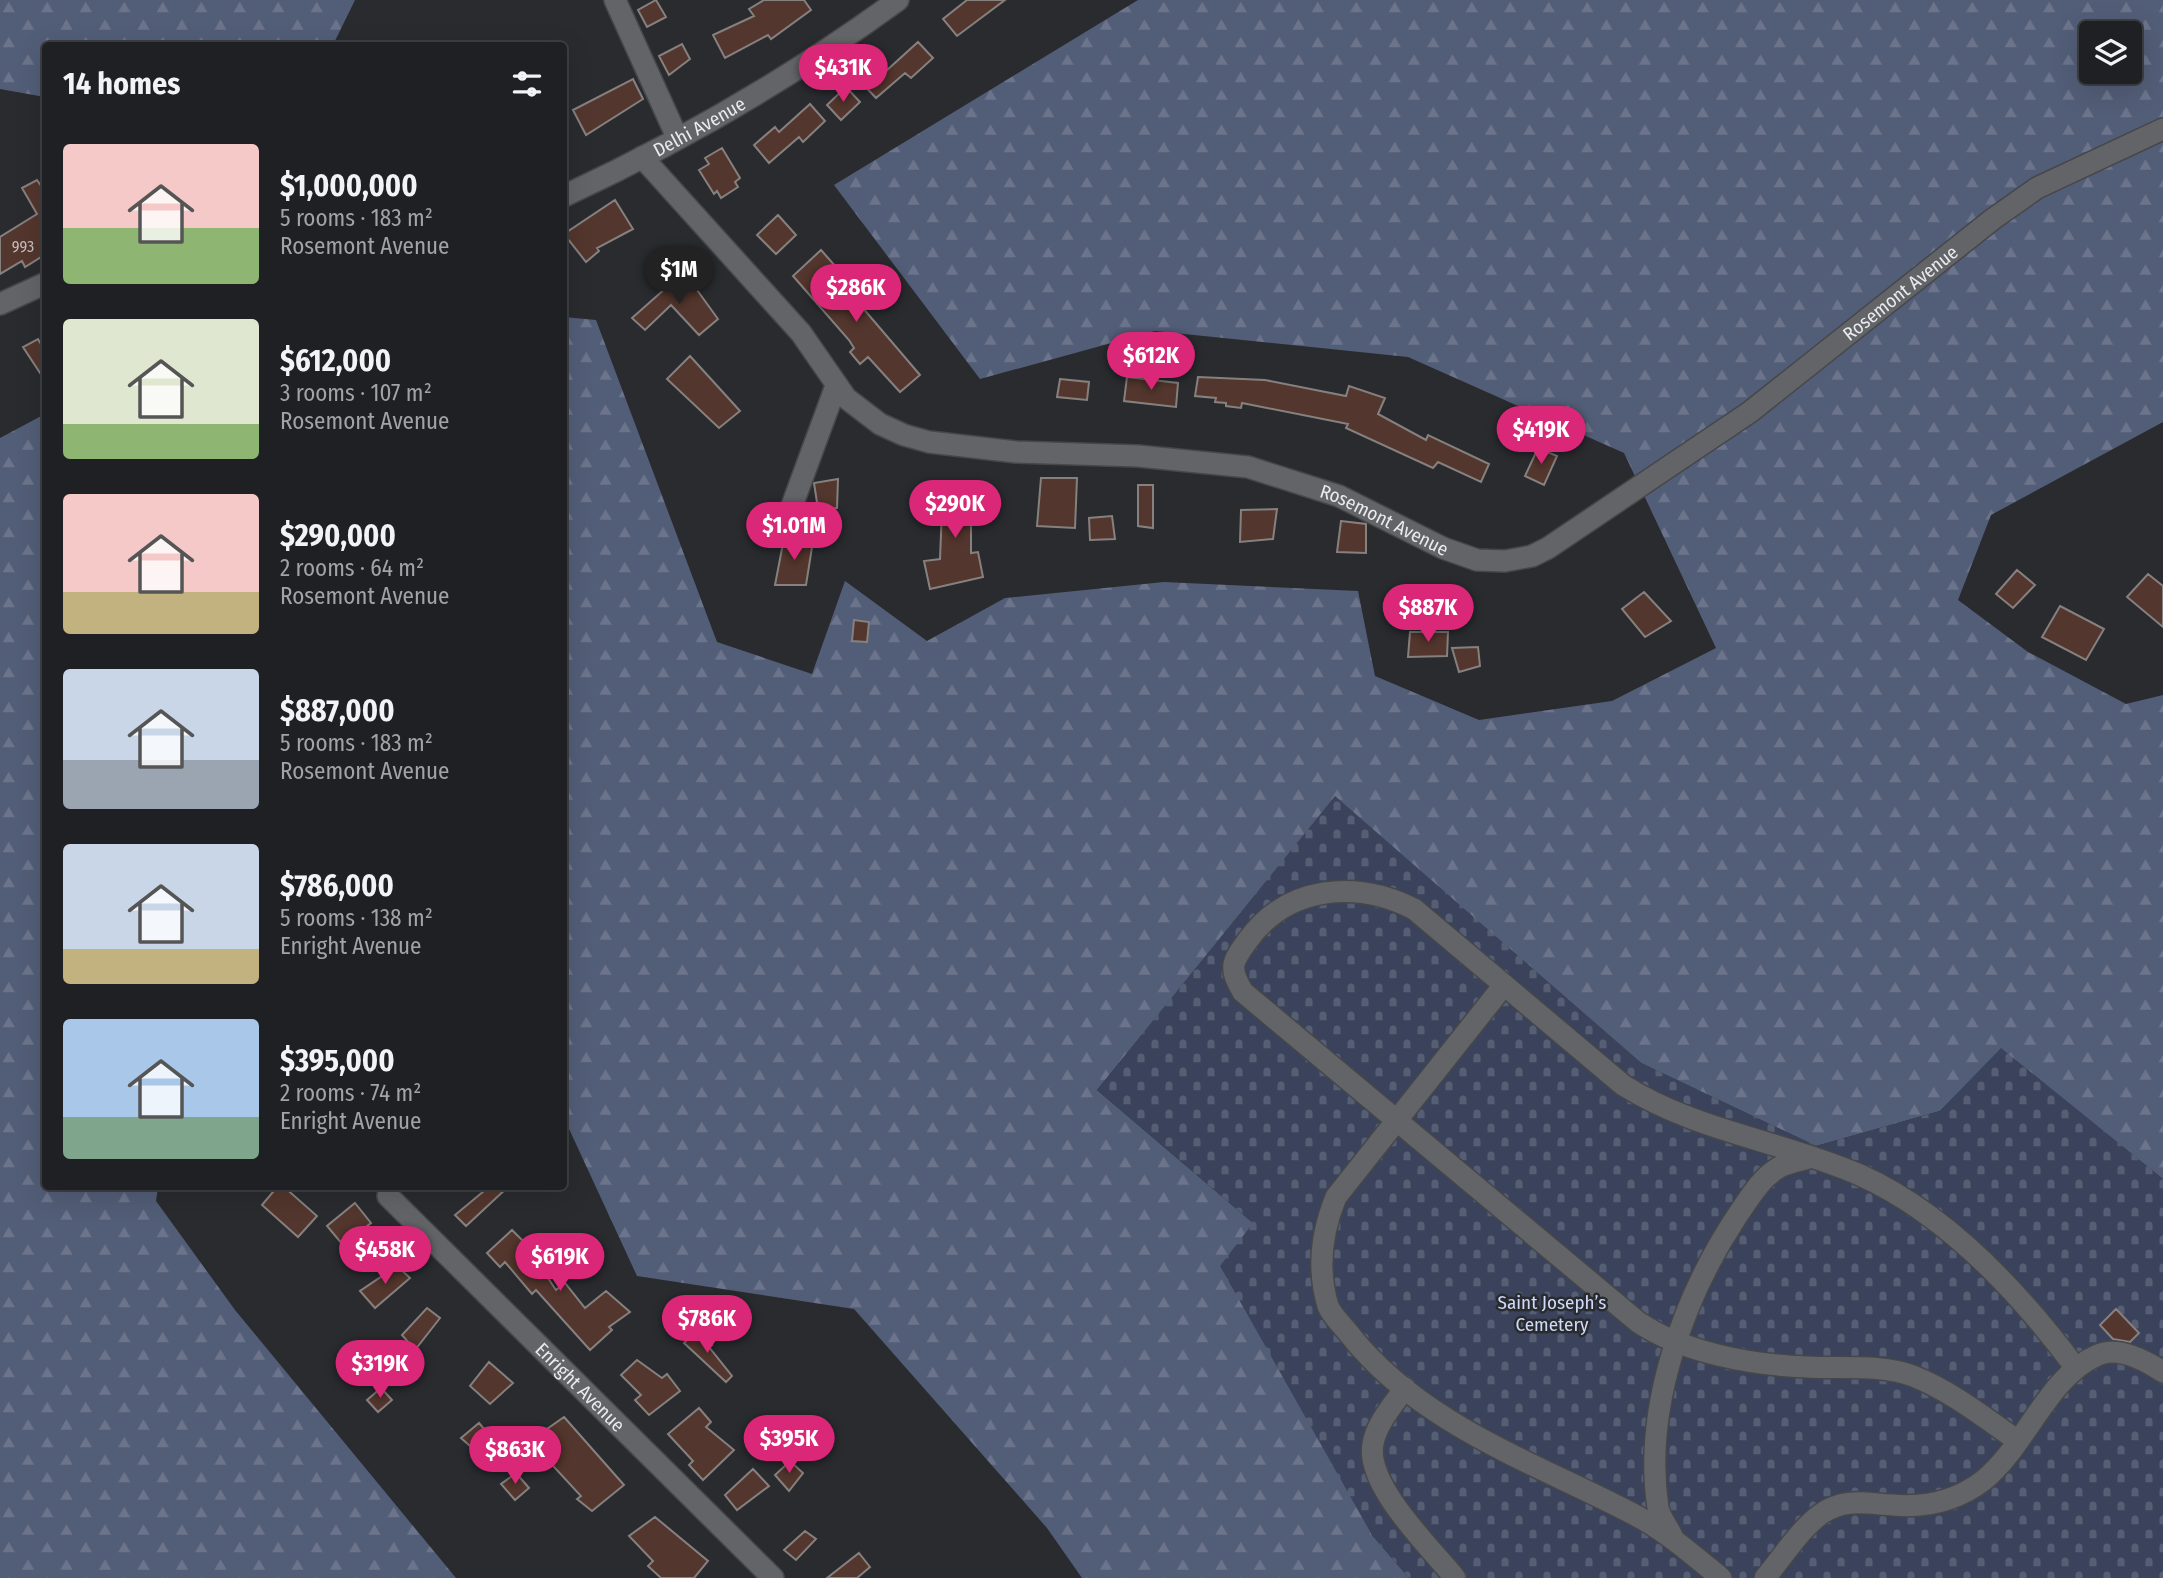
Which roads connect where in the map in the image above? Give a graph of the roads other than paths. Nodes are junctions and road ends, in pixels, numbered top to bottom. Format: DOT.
graph roads {
  1 [pos="615,0"];
  2 [pos="898,0"];
  3 [pos="2163,129"];
  4 [pos="677,137"];
  5 [pos="642,157"];
  6 [pos="567,194"];
  7 [pos="42,285"];
  8 [pos="0,304"];
  9 [pos="836,386"];
  10 [pos="786,522"];
  11 [pos="1504,985"];
  12 [pos="1395,1119"];
  13 [pos="1809,1158"];
  14 [pos="388,1196"];
  15 [pos="1678,1342"];
  16 [pos="2158,1362"];
  17 [pos="2075,1367"];
  18 [pos="1405,1388"];
  19 [pos="2018,1441"];
  20 [pos="1674,1538"];
  21 [pos="773,1578"];
  22 [pos="1455,1578"];
  23 [pos="1721,1578"];
  24 [pos="1765,1578"];
  1 -- 4 [label="street"];
  2 -- 4 [label="street, Delhi Avenue"];
  3 -- 9 [label="street, Rosemont Avenue"];
  4 -- 5 [label="street, Delhi Avenue"];
  5 -- 6 [label="street, Delhi Avenue"];
  5 -- 9 [label="street, Rosemont Avenue"];
  7 -- 8 [label="street"];
  9 -- 10 [label="street"];
  11 -- 12 [label="street"];
  11 -- 12 [label="street"];
  11 -- 13 [label="street"];
  12 -- 15 [label="street"];
  12 -- 18 [label="street"];
  13 -- 15 [label="street"];
  13 -- 17 [label="street"];
  14 -- 21 [label="street, Enright Avenue"];
  15 -- 19 [label="street"];
  15 -- 20 [label="street"];
  16 -- 17 [label="street"];
  17 -- 19 [label="street"];
  18 -- 20 [label="street"];
  18 -- 22 [label="street"];
  19 -- 24 [label="street"];
  20 -- 23 [label="street"];
}
